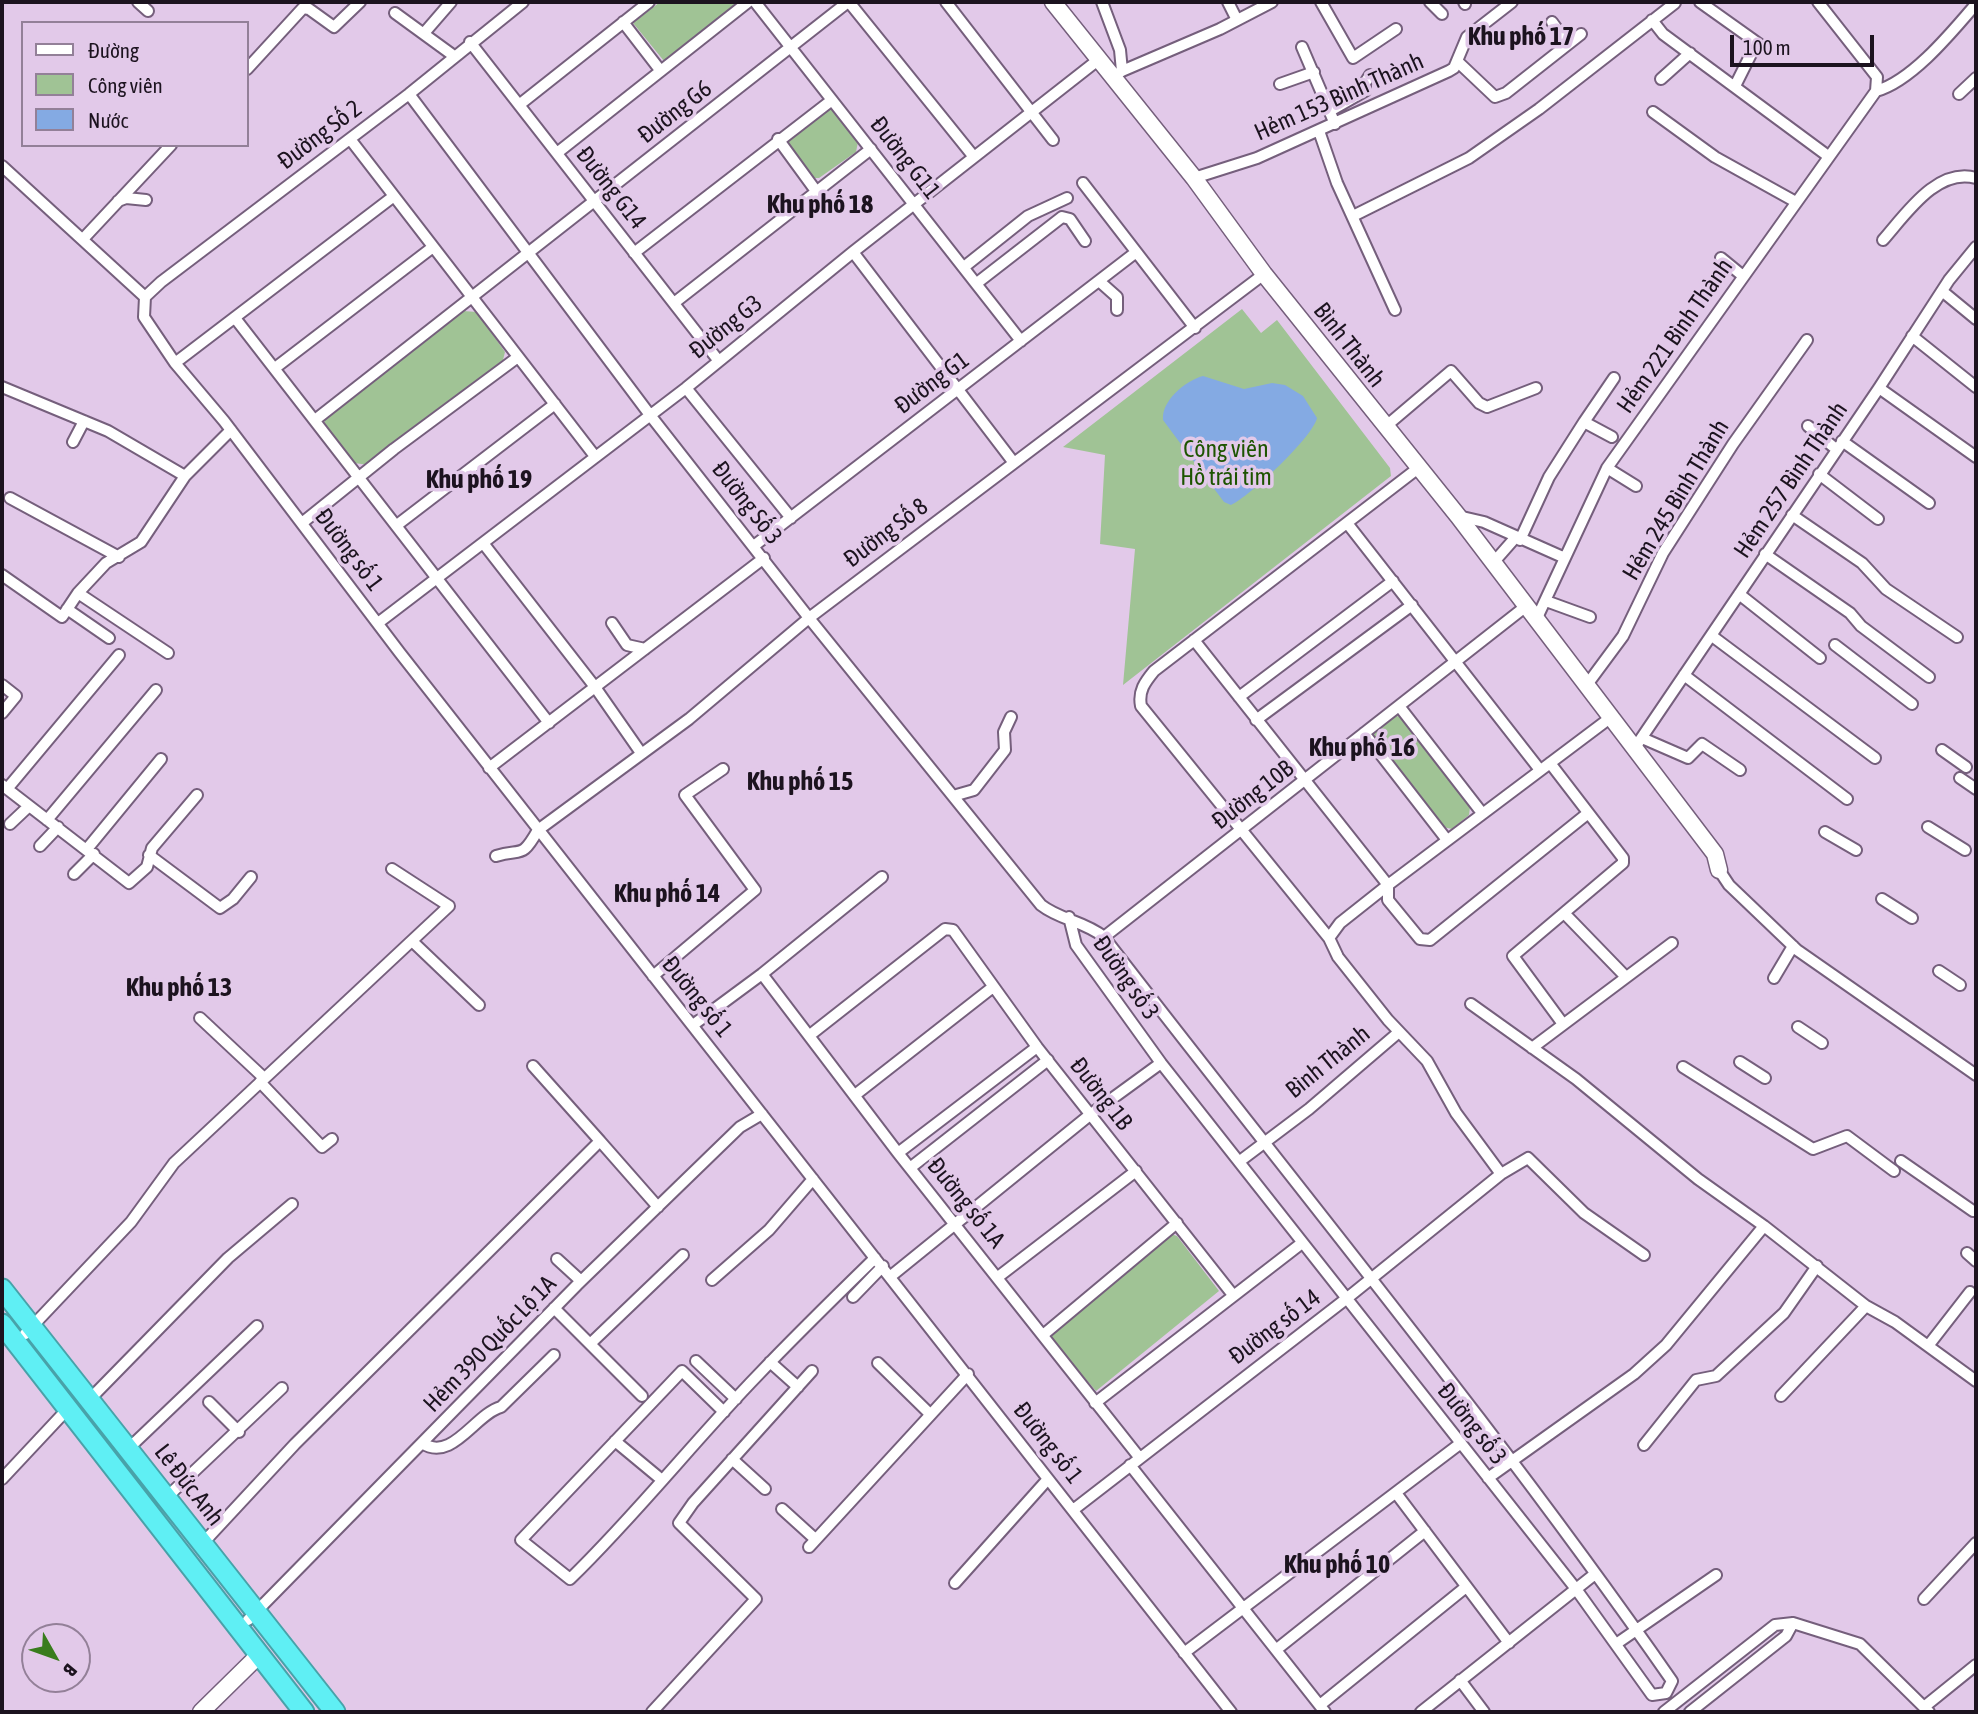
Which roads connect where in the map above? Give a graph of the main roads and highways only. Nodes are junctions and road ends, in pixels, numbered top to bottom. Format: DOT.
graph roads {
  1 [pos="2,1289"];
  2 [pos="2,1305"];
  3 [pos="2,1329"];
  4 [pos="28,1330"];
  5 [pos="252,1616"];
  6 [pos="256,1658"];
  7 [pos="290,1712"];
  8 [pos="304,1712"];
  9 [pos="321,1712"];
  10 [pos="335,1712"];
  1 -- 4 [label="highway, Lê Đức Anh"];
  2 -- 4 [label="highway, Lê Đức Anh"];
  3 -- 6 [label="highway, Lê Đức Anh"];
  3 -- 6 [label="highway, Lê Đức Anh"];
  4 -- 5 [label="highway, Lê Đức Anh"];
  4 -- 5 [label="highway, Lê Đức Anh"];
  5 -- 9 [label="highway, Lê Đức Anh"];
  5 -- 10 [label="highway, Lê Đức Anh"];
  6 -- 7 [label="highway, Lê Đức Anh"];
  6 -- 8 [label="highway, Lê Đức Anh"];
}
